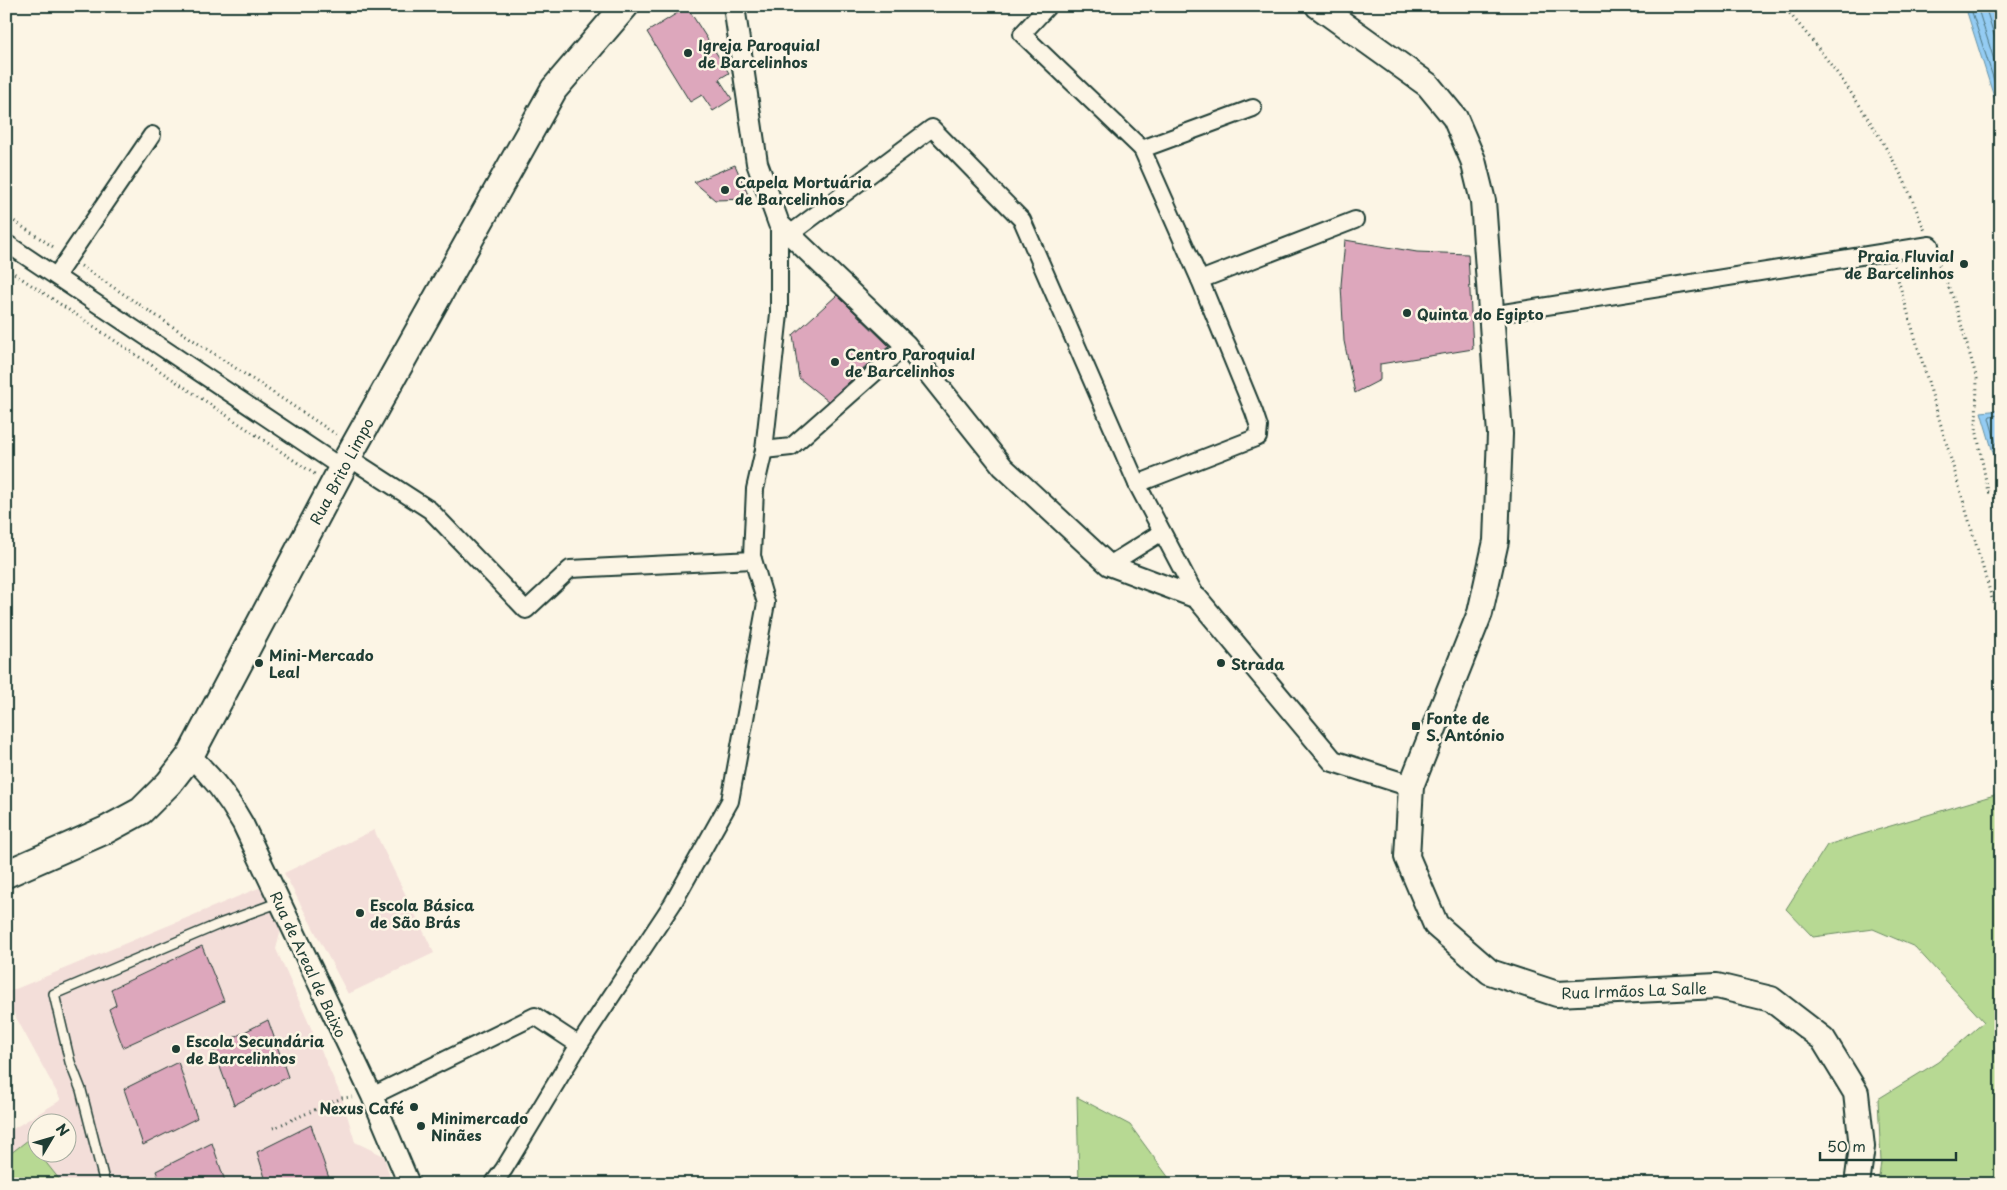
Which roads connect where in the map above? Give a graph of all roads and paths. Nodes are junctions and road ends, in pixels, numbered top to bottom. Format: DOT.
graph roads {
  1 [pos="625,6"];
  2 [pos="734,6"];
  3 [pos="1048,6"];
  4 [pos="1318,6"];
  5 [pos="1783,6"];
  6 [pos="1253,108"];
  7 [pos="152,135"];
  8 [pos="1142,149"];
  9 [pos="6,216"];
  10 [pos="1355,220"];
  11 [pos="785,229"];
  12 [pos="6,243"];
  13 [pos="1930,245"];
  14 [pos="1890,251"];
  15 [pos="69,258"];
  16 [pos="6,268"];
  17 [pos="56,276"];
  18 [pos="1200,280"];
  19 [pos="1491,315"];
  20 [pos="906,345"];
  21 [pos="764,450"];
  22 [pos="348,457"];
  23 [pos="1137,484"];
  24 [pos="2001,493"];
  25 [pos="327,496"];
  26 [pos="1162,532"];
  27 [pos="753,560"];
  28 [pos="1108,565"];
  29 [pos="1197,598"];
  30 [pos="2001,629"];
  31 [pos="190,756"];
  32 [pos="1412,786"];
  33 [pos="6,874"];
  34 [pos="280,902"];
  35 [pos="579,1044"];
  36 [pos="372,1096"];
  37 [pos="273,1128"];
  38 [pos="104,1184"];
  39 [pos="409,1184"];
  40 [pos="493,1184"];
  41 [pos="1857,1184"];
  1 -- 22 [label="main road, Rua Brito Limpo"];
  2 -- 11 [label="street"];
  3 -- 8 [label="street"];
  4 -- 19 [label="main road, Rua Irmãos La Salle"];
  5 -- 13 [label="path"];
  6 -- 8 [label="street"];
  7 -- 15 [label="street"];
  8 -- 18 [label="street"];
  9 -- 15 [label="path"];
  10 -- 18 [label="street"];
  11 -- 20 [label="street"];
  11 -- 21 [label="street"];
  11 -- 23 [label="street"];
  12 -- 17 [label="street"];
  13 -- 14 [label="street"];
  13 -- 24 [label="path"];
  14 -- 19 [label="street"];
  14 -- 30 [label="path"];
  15 -- 17 [label="street"];
  15 -- 22 [label="path"];
  16 -- 25 [label="path"];
  17 -- 22 [label="street"];
  18 -- 23 [label="street"];
  19 -- 32 [label="main road, Rua Irmãos La Salle"];
  20 -- 21 [label="street"];
  20 -- 28 [label="street"];
  21 -- 27 [label="street"];
  22 -- 25 [label="main road, Rua Brito Limpo"];
  22 -- 27 [label="street"];
  23 -- 26 [label="street"];
  25 -- 31 [label="main road, Rua Brito Limpo"];
  26 -- 28 [label="street"];
  26 -- 29 [label="street"];
  27 -- 35 [label="street"];
  28 -- 29 [label="street"];
  29 -- 32 [label="street"];
  31 -- 33 [label="main road, Rua Brito Limpo"];
  31 -- 34 [label="street, Rua de Areal de Baixo"];
  32 -- 41 [label="main road, Rua Irmãos La Salle"];
  34 -- 36 [label="street, Rua de Areal de Baixo"];
  34 -- 38 [label="lane"];
  35 -- 36 [label="street"];
  35 -- 40 [label="street"];
  36 -- 37 [label="path"];
  36 -- 39 [label="street, Rua de Areal de Baixo"];
}
